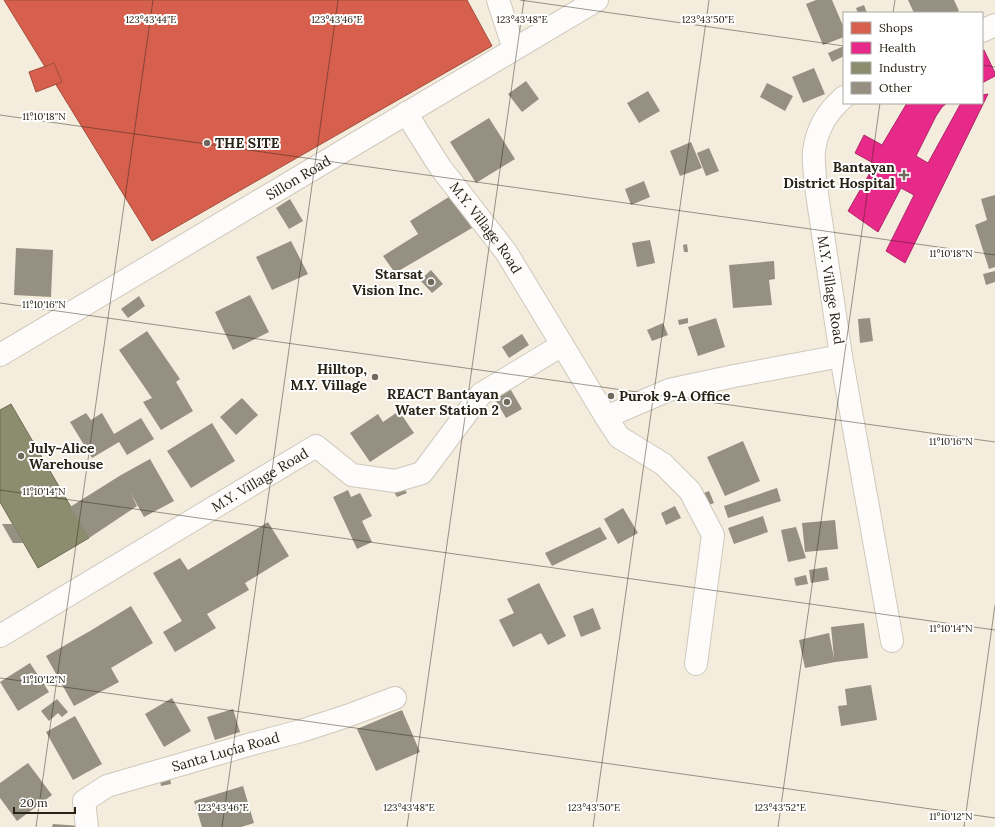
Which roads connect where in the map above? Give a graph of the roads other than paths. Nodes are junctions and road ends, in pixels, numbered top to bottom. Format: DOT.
graph roads {
  1 [pos="498,0"];
  2 [pos="598,0"];
  3 [pos="995,26"];
  4 [pos="983,31"];
  5 [pos="514,49"];
  6 [pos="843,98"];
  7 [pos="406,113"];
  8 [pos="562,345"];
  9 [pos="0,355"];
  10 [pos="841,356"];
  11 [pos="606,416"];
  12 [pos="0,636"];
  13 [pos="892,641"];
  14 [pos="696,664"];
  15 [pos="395,698"];
  16 [pos="86,827"];
  1 -- 5 [label="street"];
  2 -- 5 [label="street, Sillon Road"];
  3 -- 4 [label="street"];
  5 -- 7 [label="street, Sillon Road"];
  6 -- 10 [label="street, M.Y. Village Road"];
  7 -- 8 [label="street, M.Y. Village Road"];
  7 -- 9 [label="street, Sillon Road"];
  8 -- 11 [label="street, M.Y. Village Road"];
  8 -- 12 [label="street, M.Y. Village Road"];
  10 -- 11 [label="street, M.Y. Village Road"];
  10 -- 13 [label="street"];
  11 -- 14 [label="street"];
  15 -- 16 [label="street, Santa Lucia Road"];
}
